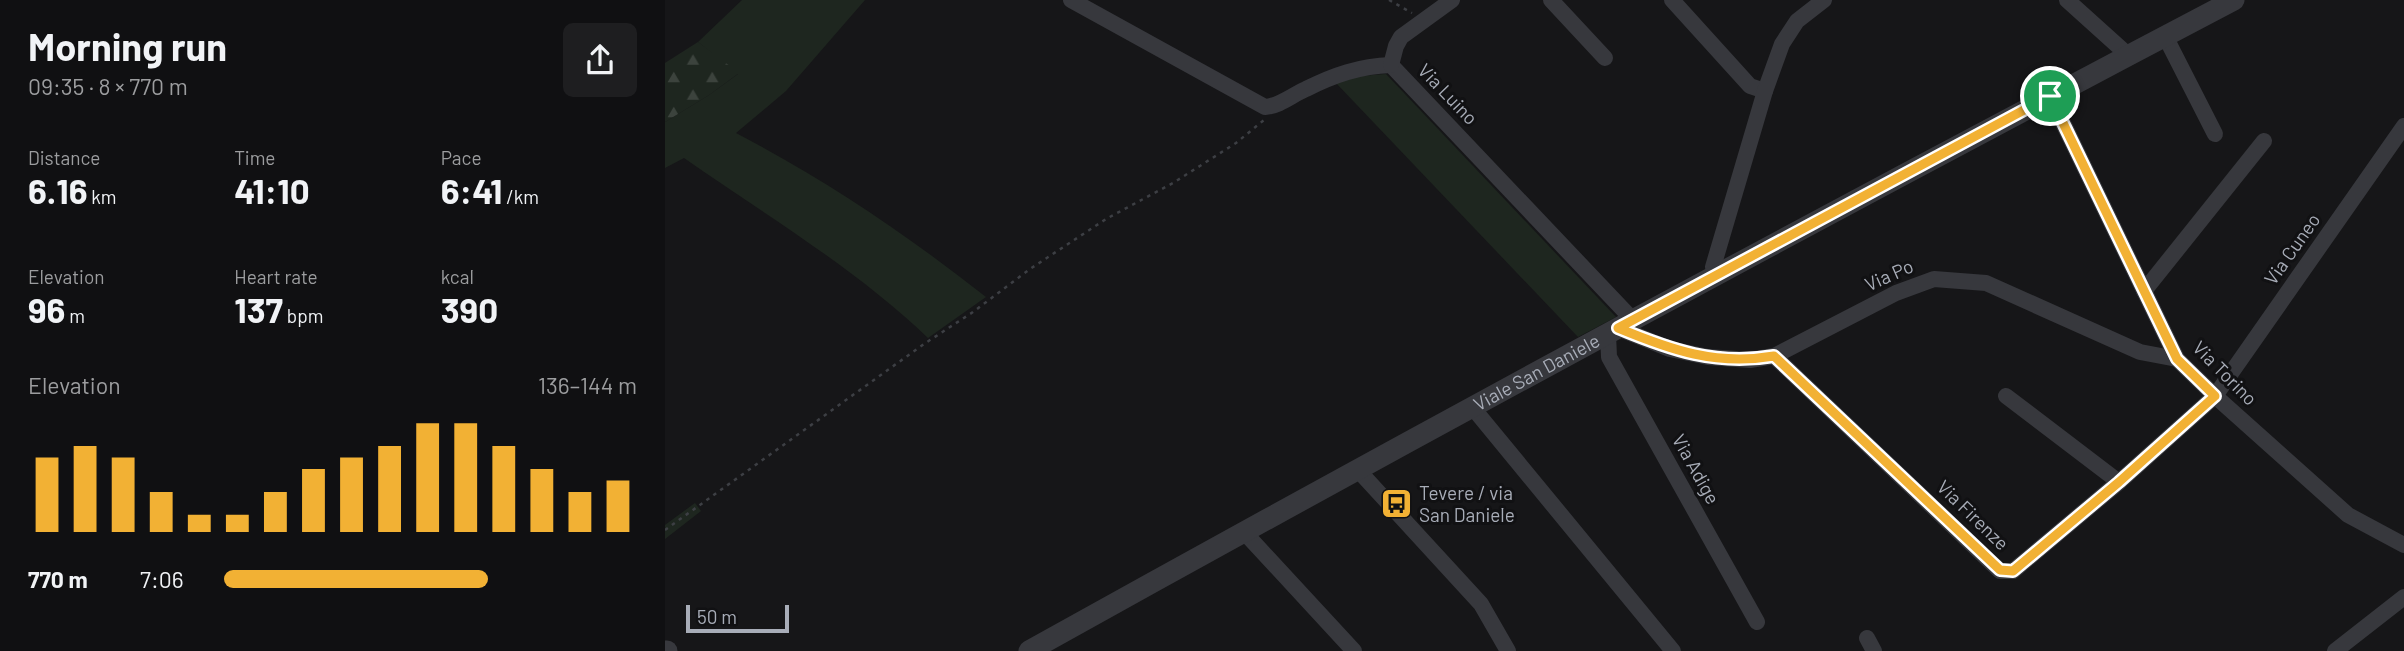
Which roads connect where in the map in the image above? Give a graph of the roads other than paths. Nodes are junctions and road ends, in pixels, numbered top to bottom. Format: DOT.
graph roads {
  1 [pos="1071,0"];
  2 [pos="1452,0"];
  3 [pos="1552,0"];
  4 [pos="1672,0"];
  5 [pos="1824,0"];
  6 [pos="2067,0"];
  7 [pos="2234,0"];
  8 [pos="2165,36"];
  9 [pos="2128,55"];
  10 [pos="1605,58"];
  11 [pos="1391,65"];
  12 [pos="1765,91"];
  13 [pos="2050,96"];
  14 [pos="2404,126"];
  15 [pos="2215,134"];
  16 [pos="2264,141"];
  17 [pos="1717,275"];
  18 [pos="2144,291"];
  19 [pos="1620,328"];
  20 [pos="1774,356"];
  21 [pos="2177,359"];
  22 [pos="2005,396"];
  23 [pos="2215,396"];
  24 [pos="1473,408"];
  25 [pos="1359,470"];
  26 [pos="2119,482"];
  27 [pos="1245,533"];
  28 [pos="2404,545"];
  29 [pos="2404,597"];
  30 [pos="1757,622"];
  31 [pos="1029,651"];
  32 [pos="1354,651"];
  33 [pos="1508,651"];
  34 [pos="1673,651"];
  35 [pos="2335,651"];
  1 -- 11 [label="street, Via Luino"];
  2 -- 11 [label="street"];
  3 -- 10 [label="street"];
  4 -- 12 [label="street"];
  5 -- 12 [label="street"];
  6 -- 9 [label="street"];
  7 -- 8 [label="street, Viale San Daniele"];
  8 -- 9 [label="street, Viale San Daniele"];
  8 -- 15 [label="street"];
  9 -- 13 [label="street, Viale San Daniele"];
  11 -- 19 [label="street, Via Luino"];
  12 -- 17 [label="street"];
  13 -- 17 [label="street, Viale San Daniele"];
  13 -- 18 [label="street, Via Torino"];
  14 -- 23 [label="street, Via Cuneo"];
  16 -- 18 [label="street"];
  17 -- 19 [label="street, Viale San Daniele"];
  18 -- 21 [label="street, Via Torino"];
  19 -- 20 [label="street, Via Po"];
  19 -- 24 [label="street, Viale San Daniele"];
  19 -- 30 [label="street, Via Adige"];
  20 -- 21 [label="street, Via Po"];
  20 -- 26 [label="street, Via Firenze"];
  21 -- 23 [label="street, Via Torino"];
  22 -- 26 [label="street"];
  23 -- 26 [label="street, Via Firenze"];
  23 -- 28 [label="street, Via Torino"];
  24 -- 25 [label="street, Viale San Daniele"];
  24 -- 34 [label="street"];
  25 -- 27 [label="street, Viale San Daniele"];
  25 -- 33 [label="street"];
  27 -- 31 [label="street, Viale San Daniele"];
  27 -- 32 [label="street"];
  29 -- 35 [label="street"];
}
